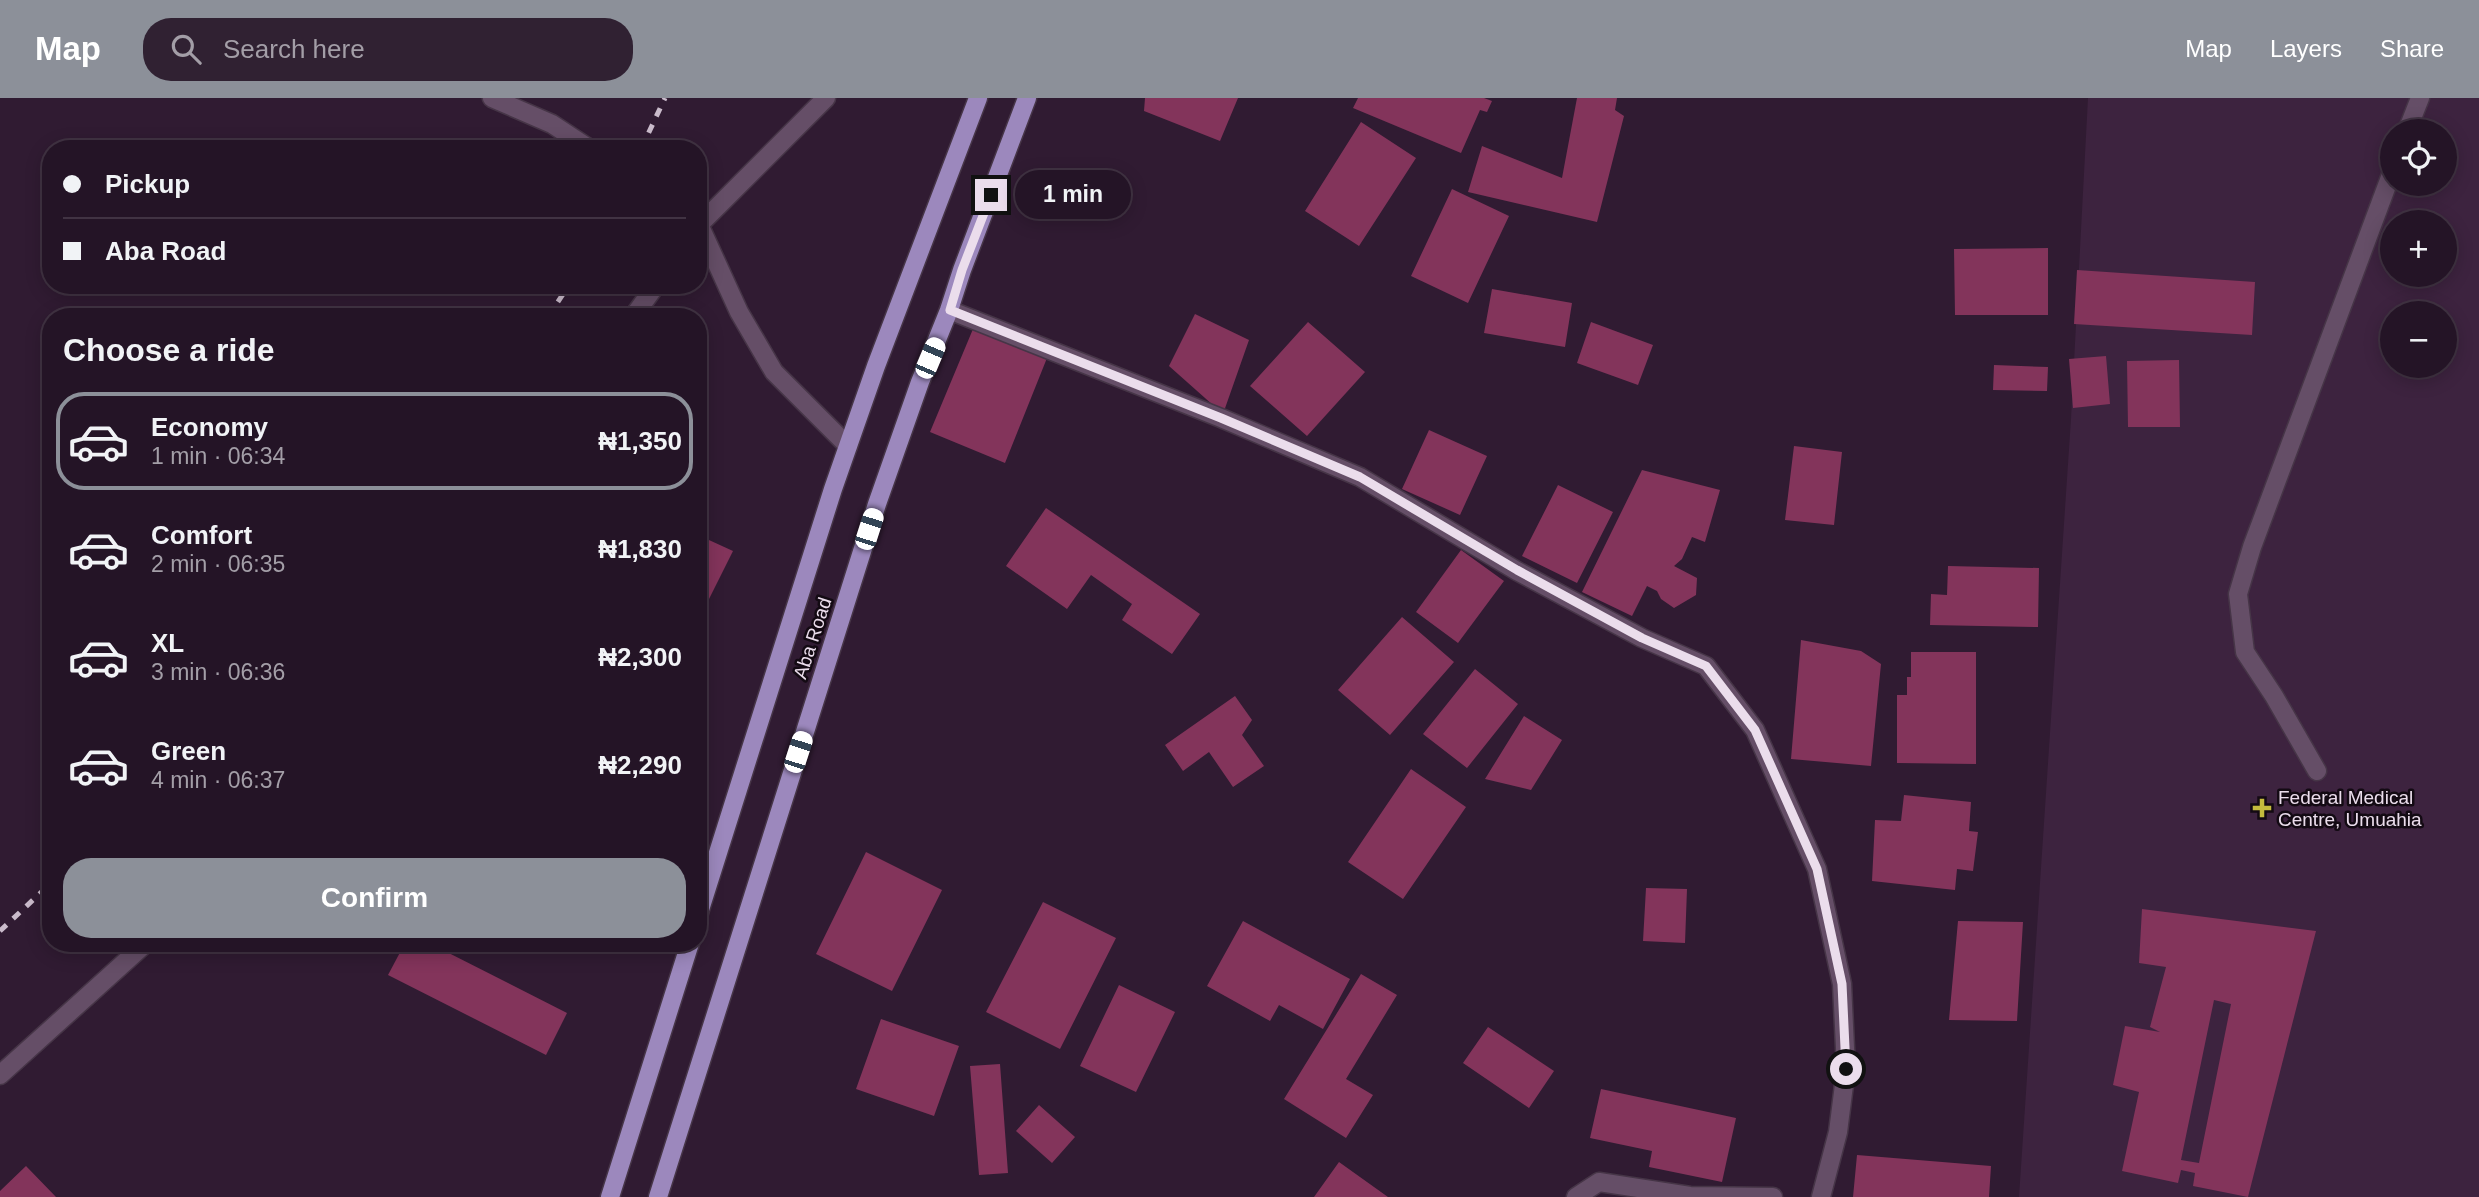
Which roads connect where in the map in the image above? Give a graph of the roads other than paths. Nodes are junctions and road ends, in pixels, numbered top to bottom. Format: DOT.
graph roads {
  1 [pos="492,98"];
  2 [pos="826,98"];
  3 [pos="978,98"];
  4 [pos="1027,98"];
  5 [pos="2420,98"];
  6 [pos="2412,119"];
  7 [pos="576,140"];
  8 [pos="2383,196"];
  9 [pos="707,216"];
  10 [pos="707,242"];
  11 [pos="950,310"];
  12 [pos="848,446"];
  13 [pos="2317,771"];
  14 [pos="707,888"];
  15 [pos="136,952"];
  16 [pos="687,952"];
  17 [pos="0,1075"];
  18 [pos="610,1197"];
  19 [pos="658,1197"];
  20 [pos="1576,1197"];
  21 [pos="1773,1197"];
  22 [pos="1821,1197"];
  1 -- 7 [label="street"];
  2 -- 9 [label="street"];
  3 -- 12 [label="main road, Aba Road"];
  4 -- 11 [label="main road, Aba Road"];
  5 -- 6 [label="street"];
  8 -- 13 [label="street"];
  10 -- 12 [label="street"];
  11 -- 19 [label="main road, Aba Road"];
  11 -- 22 [label="street"];
  12 -- 14 [label="main road, Aba Road"];
  15 -- 17 [label="street"];
  16 -- 18 [label="main road"];
  20 -- 21 [label="street"];
}
